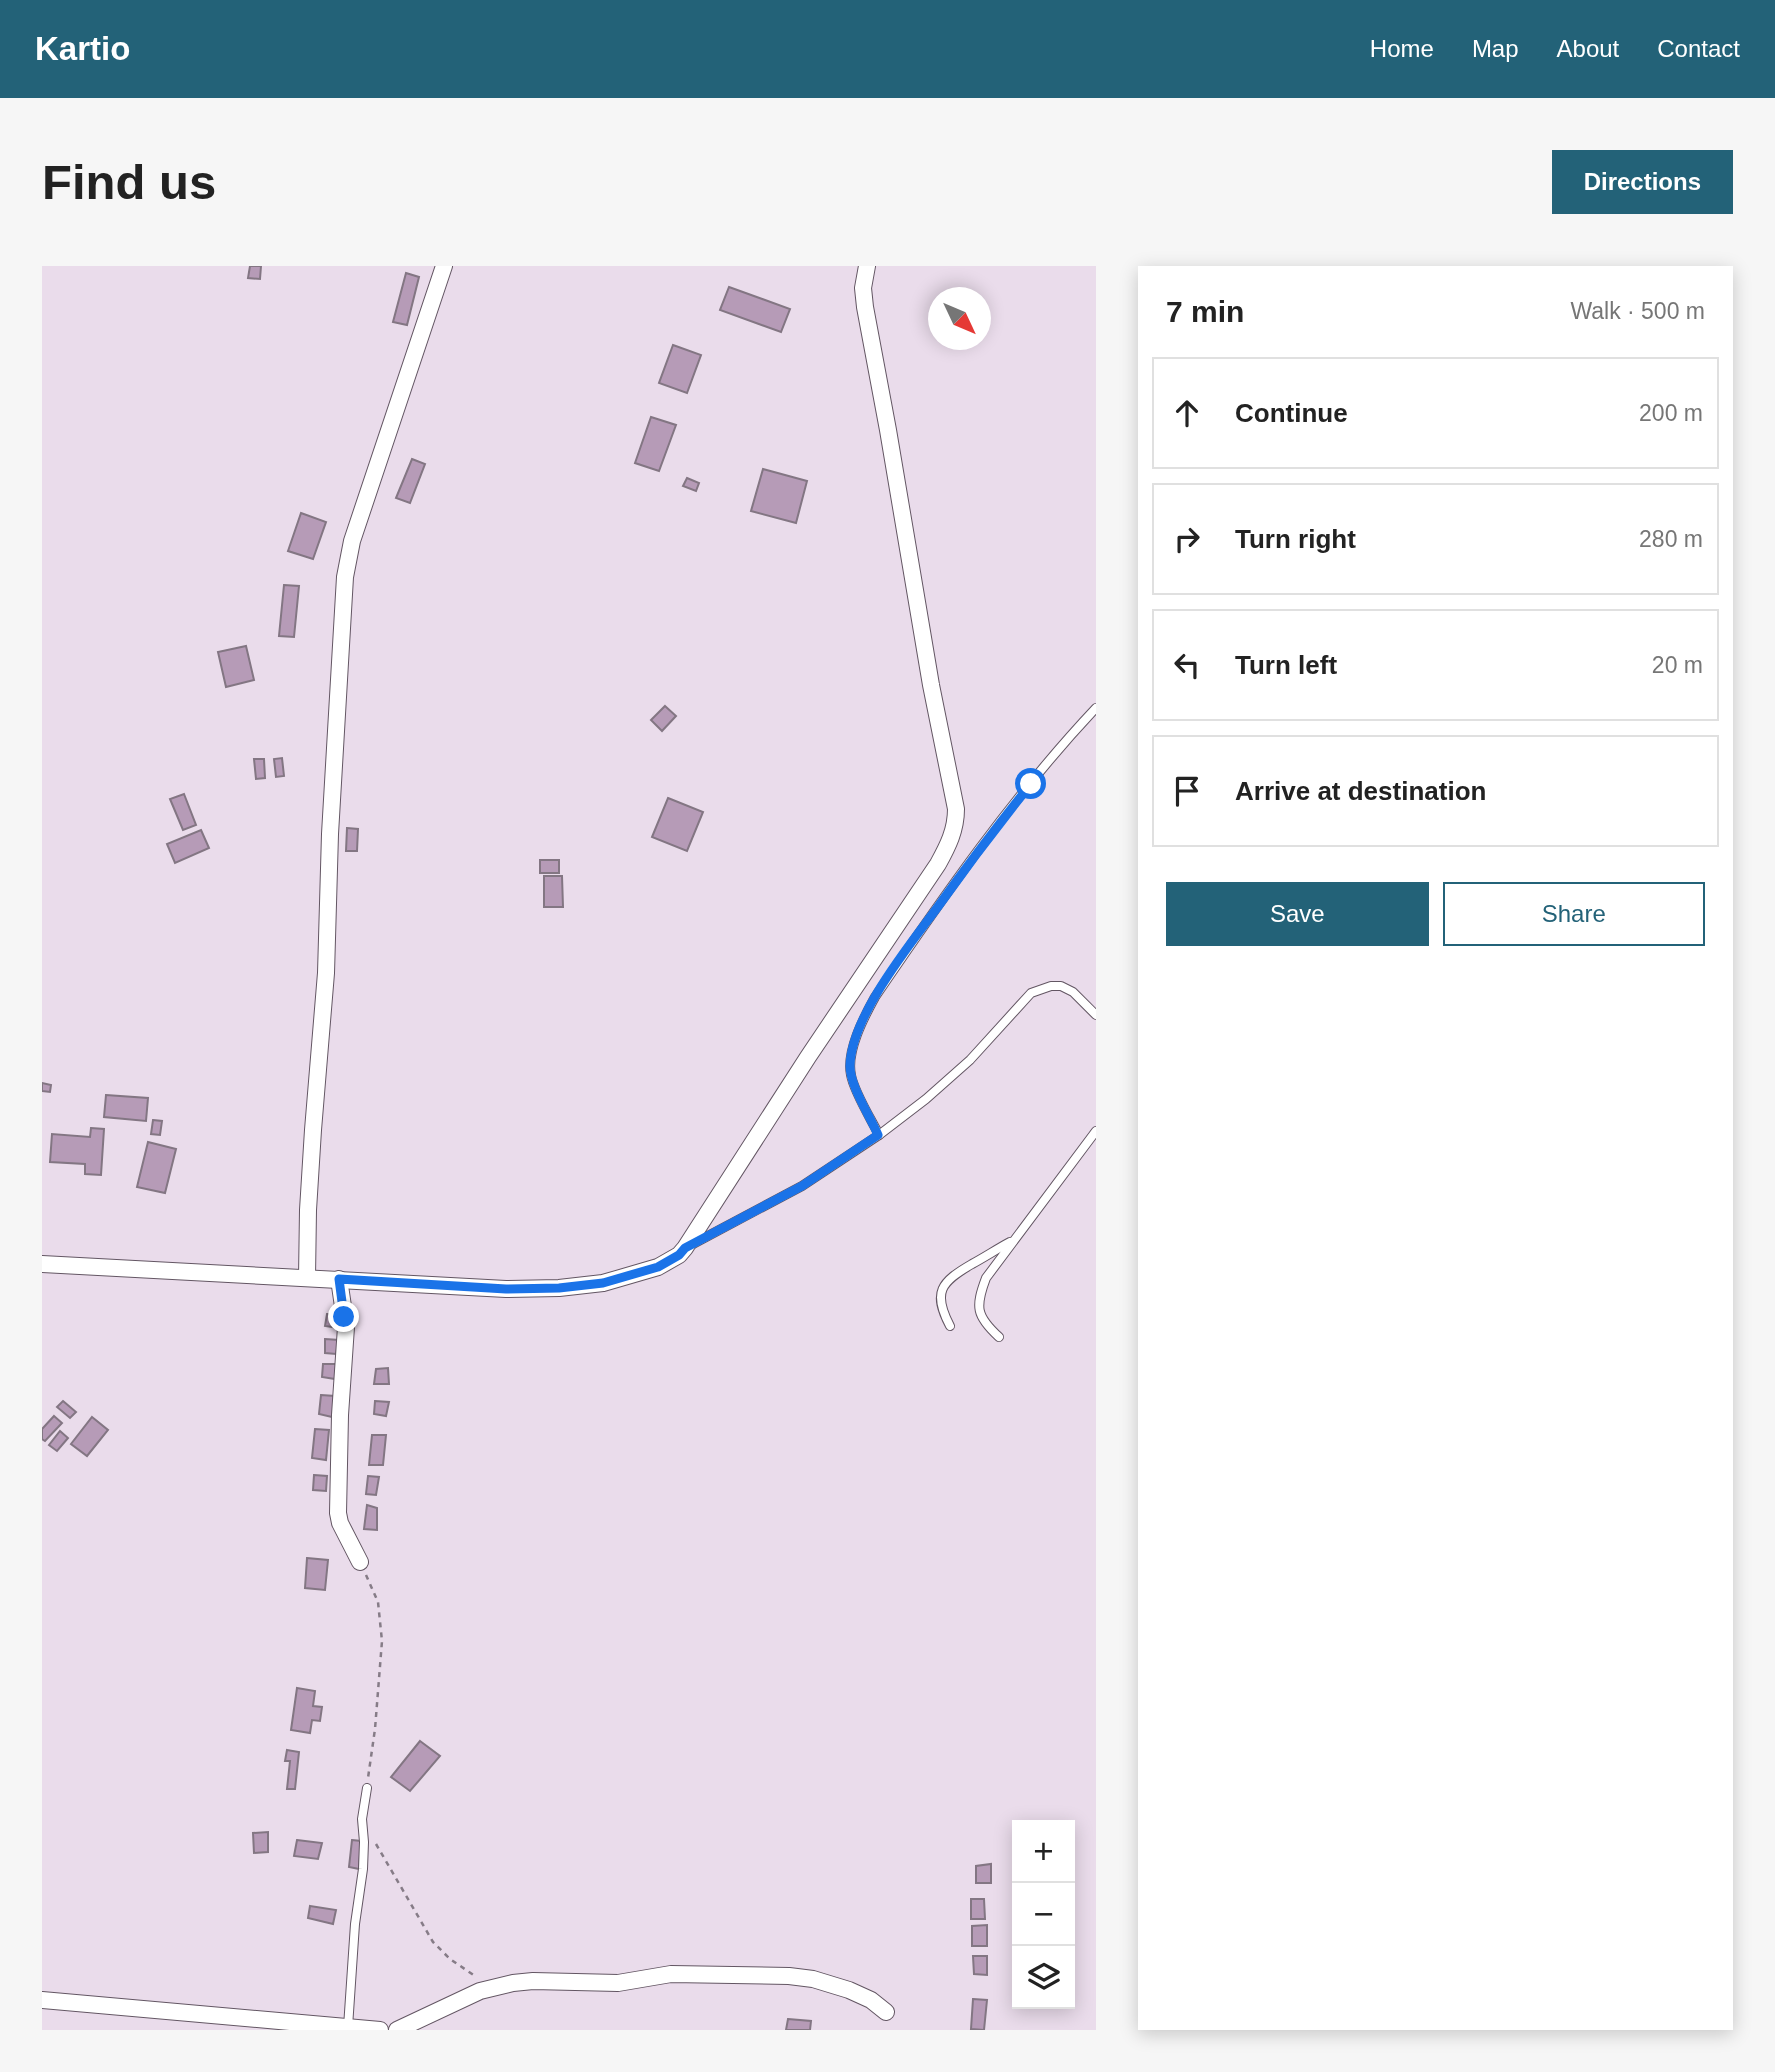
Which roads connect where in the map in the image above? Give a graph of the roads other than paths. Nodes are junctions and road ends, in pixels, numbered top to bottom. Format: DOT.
graph roads {
  1 [pos="444,266"];
  2 [pos="867,266"];
  3 [pos="1096,708"];
  4 [pos="1096,1015"];
  5 [pos="1096,1131"];
  6 [pos="878,1135"];
  7 [pos="1014,1240"];
  8 [pos="685,1248"];
  9 [pos="42,1264"];
  10 [pos="307,1278"];
  11 [pos="339,1279"];
  12 [pos="950,1326"];
  13 [pos="999,1337"];
  14 [pos="360,1562"];
  15 [pos="367,1788"];
  16 [pos="42,2000"];
  17 [pos="886,2012"];
  18 [pos="348,2027"];
  19 [pos="380,2030"];
  20 [pos="397,2030"];
  1 -- 10 [label="street"];
  2 -- 8 [label="street"];
  3 -- 6 [label="lane"];
  4 -- 6 [label="lane"];
  5 -- 7 [label="lane"];
  6 -- 8 [label="lane"];
  7 -- 12 [label="lane"];
  7 -- 13 [label="lane"];
  8 -- 11 [label="street"];
  9 -- 10 [label="street"];
  10 -- 11 [label="street"];
  11 -- 14 [label="street"];
  15 -- 18 [label="lane"];
  16 -- 18 [label="street"];
  17 -- 20 [label="street"];
  18 -- 19 [label="street"];
}
